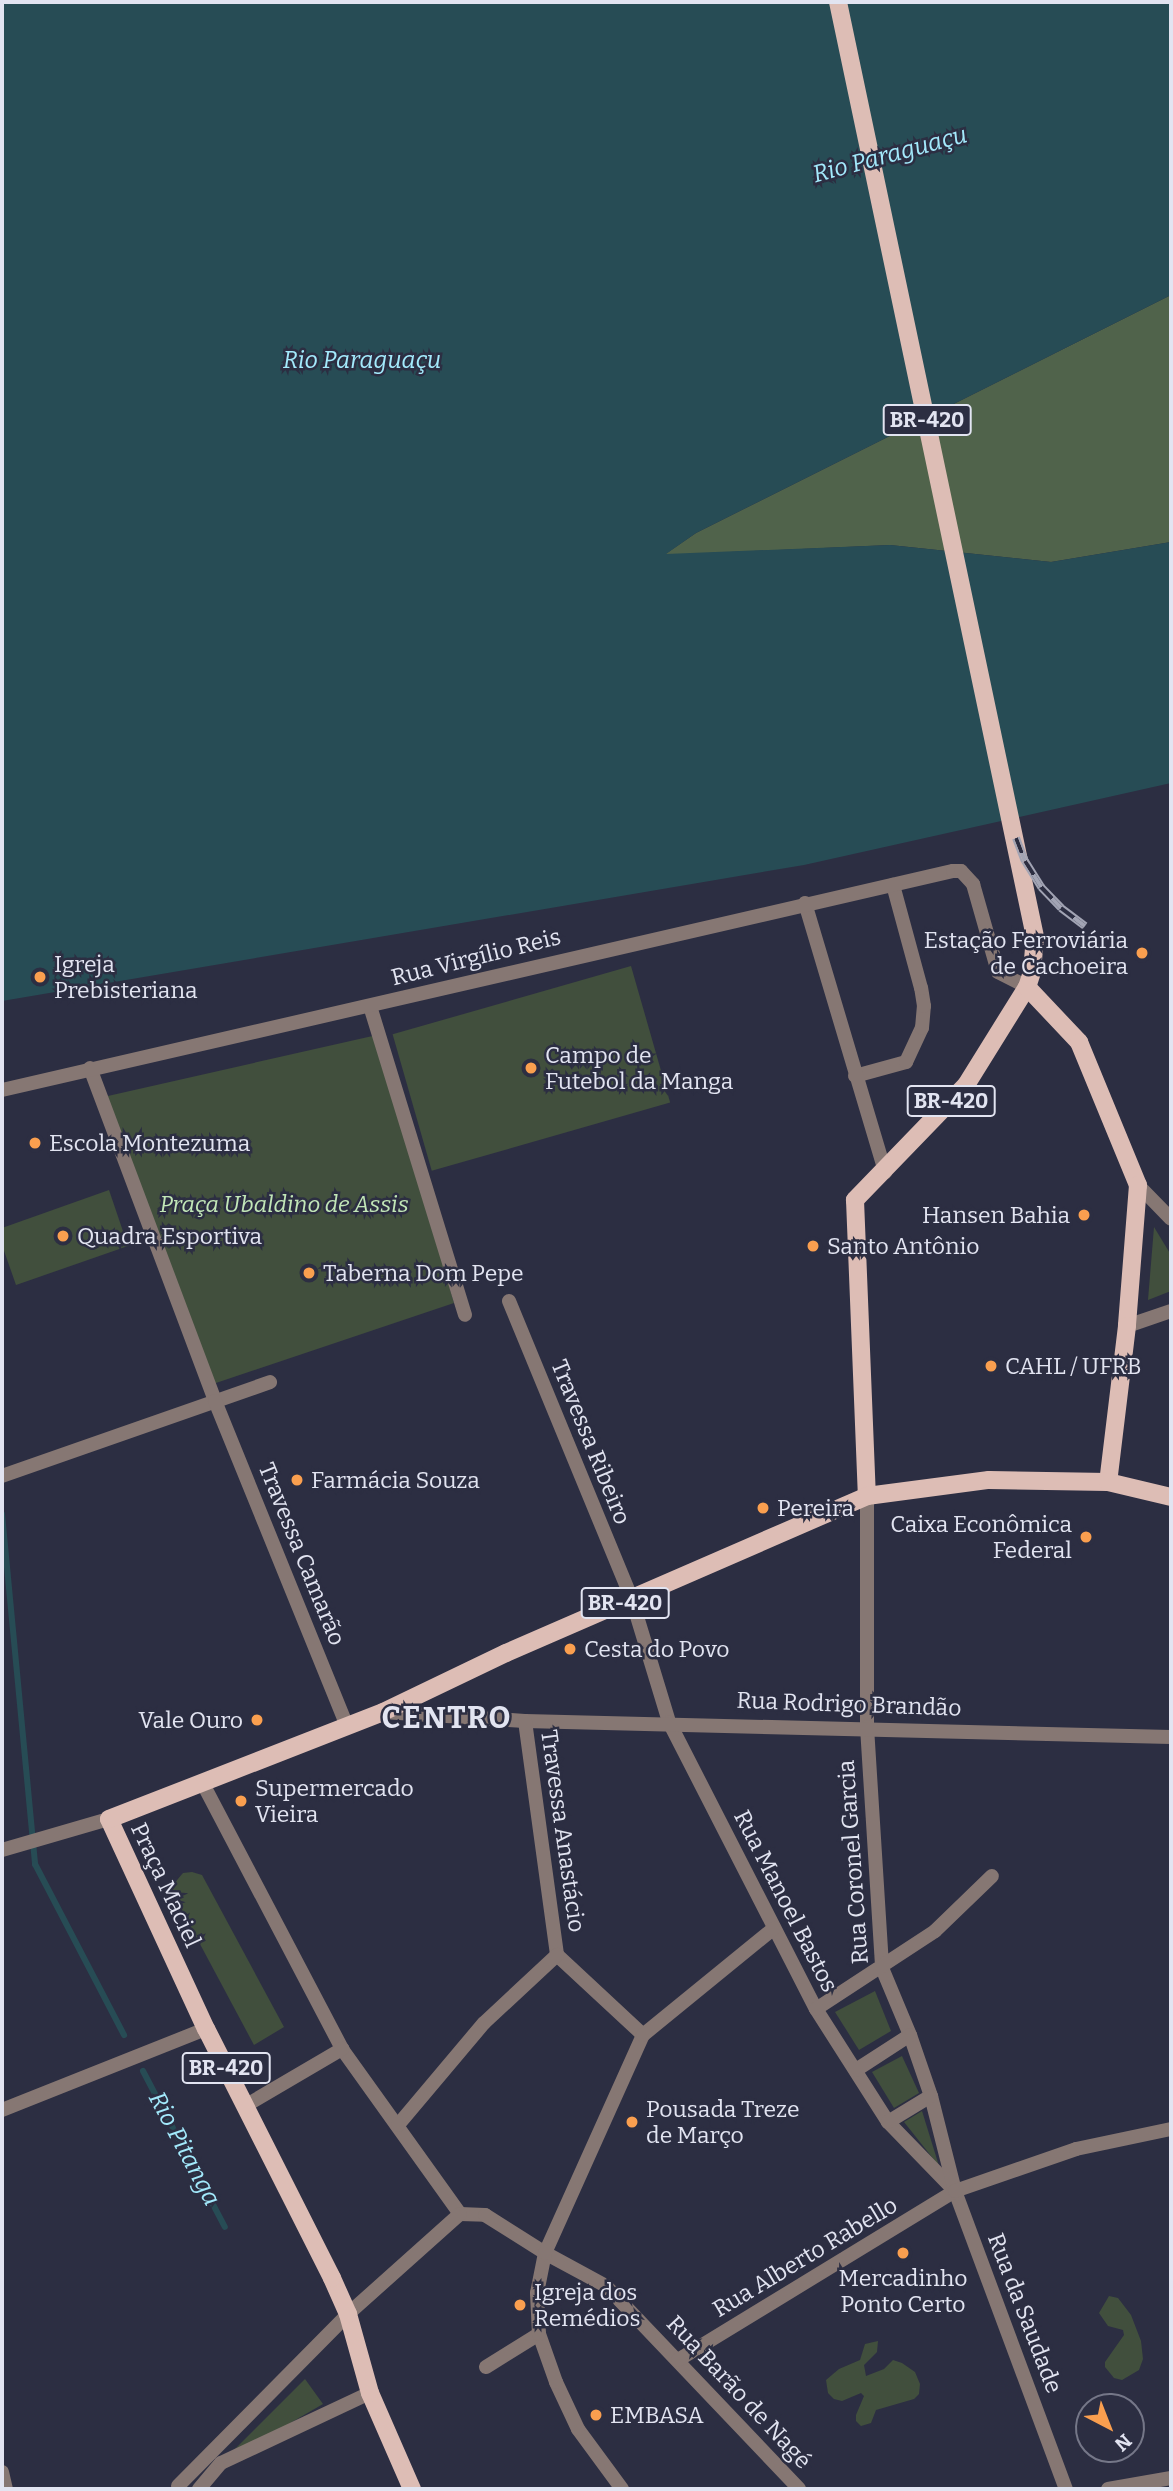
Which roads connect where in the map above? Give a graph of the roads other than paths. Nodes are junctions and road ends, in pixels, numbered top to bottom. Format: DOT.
graph roads {
  1 [pos="838,2"];
  2 [pos="893,885"];
  3 [pos="805,903"];
  4 [pos="1027,987"];
  5 [pos="370,1006"];
  6 [pos="90,1068"];
  7 [pos="855,1076"];
  8 [pos="2,1090"];
  9 [pos="885,1172"];
  10 [pos="1138,1185"];
  11 [pos="1171,1219"];
  12 [pos="509,1301"];
  13 [pos="1171,1311"];
  14 [pos="465,1315"];
  15 [pos="1127,1326"];
  16 [pos="270,1382"];
  17 [pos="215,1401"];
  18 [pos="2,1476"];
  19 [pos="1108,1482"];
  20 [pos="867,1496"];
  21 [pos="1171,1497"];
  22 [pos="632,1600"];
  23 [pos="383,1712"];
  24 [pos="525,1720"];
  25 [pos="669,1722"];
  26 [pos="346,1724"];
  27 [pos="867,1727"];
  28 [pos="1171,1737"];
  29 [pos="202,1782"];
  30 [pos="109,1819"];
  31 [pos="2,1850"];
  32 [pos="992,1876"];
  33 [pos="774,1930"];
  34 [pos="557,1955"];
  35 [pos="882,1968"];
  36 [pos="816,2009"];
  37 [pos="206,2029"];
  38 [pos="643,2035"];
  39 [pos="910,2035"];
  40 [pos="342,2049"];
  41 [pos="856,2070"];
  42 [pos="931,2096"];
  43 [pos="245,2106"];
  44 [pos="2,2110"];
  45 [pos="888,2122"];
  46 [pos="398,2125"];
  47 [pos="1171,2129"];
  48 [pos="955,2191"];
  49 [pos="460,2214"];
  50 [pos="545,2253"];
  51 [pos="348,2314"];
  52 [pos="539,2334"];
  53 [pos="678,2360"];
  54 [pos="486,2367"];
  55 [pos="370,2393"];
  56 [pos="221,2463"];
  57 [pos="2,2472"];
  58 [pos="1171,2479"];
  59 [pos="173,2487"];
  60 [pos="6,2489"];
  61 [pos="199,2489"];
  62 [pos="412,2489"];
  63 [pos="622,2489"];
  64 [pos="799,2489"];
  65 [pos="1066,2489"];
  66 [pos="1108,2489"];
  1 -- 4 [label="main road, BR-420"];
  2 -- 3 [label="street, Rua Virgílio Reis"];
  2 -- 4 [label="street, Rua Virgílio Reis"];
  2 -- 7 [label="street"];
  3 -- 5 [label="street, Rua Virgílio Reis"];
  3 -- 7 [label="street"];
  4 -- 9 [label="main road, BR-420"];
  4 -- 10 [label="main road"];
  5 -- 6 [label="street, Rua Virgílio Reis"];
  5 -- 14 [label="street"];
  6 -- 8 [label="street, Rua Virgílio Reis"];
  6 -- 17 [label="street"];
  7 -- 9 [label="street"];
  9 -- 20 [label="main road, BR-420"];
  10 -- 11 [label="street"];
  10 -- 15 [label="main road"];
  12 -- 22 [label="street, Travessa Ribeiro"];
  13 -- 15 [label="street"];
  15 -- 19 [label="main road"];
  16 -- 17 [label="street"];
  17 -- 18 [label="street"];
  17 -- 26 [label="street, Travessa Camarão"];
  19 -- 20 [label="main road, BR-420"];
  19 -- 21 [label="main road"];
  20 -- 22 [label="main road, BR-420"];
  20 -- 27 [label="street, Rua Coronel Garcia"];
  22 -- 23 [label="main road, BR-420"];
  22 -- 25 [label="street, Rua Manoel Bastos"];
  23 -- 24 [label="street, Rua Rodrigo Brandão"];
  23 -- 26 [label="main road, BR-420"];
  24 -- 25 [label="street, Rua Rodrigo Brandão"];
  24 -- 34 [label="street, Travessa Anastácio"];
  25 -- 27 [label="street, Rua Rodrigo Brandão"];
  25 -- 33 [label="street, Rua Manoel Bastos"];
  26 -- 29 [label="main road, BR-420"];
  27 -- 28 [label="street, Rua Rodrigo Brandão"];
  27 -- 35 [label="street, Rua Coronel Garcia"];
  29 -- 30 [label="main road, Praça Maciel / BR-420"];
  29 -- 40 [label="street"];
  30 -- 31 [label="street"];
  30 -- 37 [label="main road, Praça Maciel / BR-420"];
  32 -- 35 [label="street"];
  33 -- 36 [label="street, Rua Manoel Bastos"];
  33 -- 38 [label="street"];
  34 -- 38 [label="street, Travessa Anastácio"];
  34 -- 46 [label="street"];
  35 -- 36 [label="street"];
  35 -- 39 [label="street, Rua Coronel Garcia"];
  36 -- 41 [label="street, Rua Manoel Bastos"];
  37 -- 43 [label="main road, Praça Maciel / BR-420"];
  37 -- 44 [label="street"];
  38 -- 50 [label="street"];
  39 -- 41 [label="street"];
  39 -- 42 [label="street, Rua Coronel Garcia"];
  40 -- 43 [label="street"];
  40 -- 46 [label="street"];
  41 -- 45 [label="street, Rua Manoel Bastos"];
  42 -- 45 [label="street"];
  42 -- 48 [label="street, Rua Coronel Garcia"];
  43 -- 51 [label="main road, Praça Maciel / BR-420"];
  45 -- 48 [label="street, Rua Manoel Bastos"];
  46 -- 49 [label="street"];
  47 -- 48 [label="street, Rua Alberto Rabello"];
  48 -- 53 [label="street, Rua Alberto Rabello"];
  48 -- 65 [label="street, Rua da Saudade"];
  49 -- 50 [label="street"];
  49 -- 51 [label="street"];
  50 -- 52 [label="street"];
  50 -- 53 [label="street, Rua Barão de Nagé"];
  51 -- 55 [label="main road, BR-420"];
  51 -- 59 [label="street"];
  52 -- 54 [label="street"];
  52 -- 63 [label="street"];
  53 -- 64 [label="street, Rua Barão de Nagé"];
  55 -- 56 [label="street"];
  55 -- 62 [label="main road, BR-420"];
  56 -- 59 [label="street"];
  56 -- 61 [label="street"];
  57 -- 60 [label="street"];
  58 -- 66 [label="street"];
}
